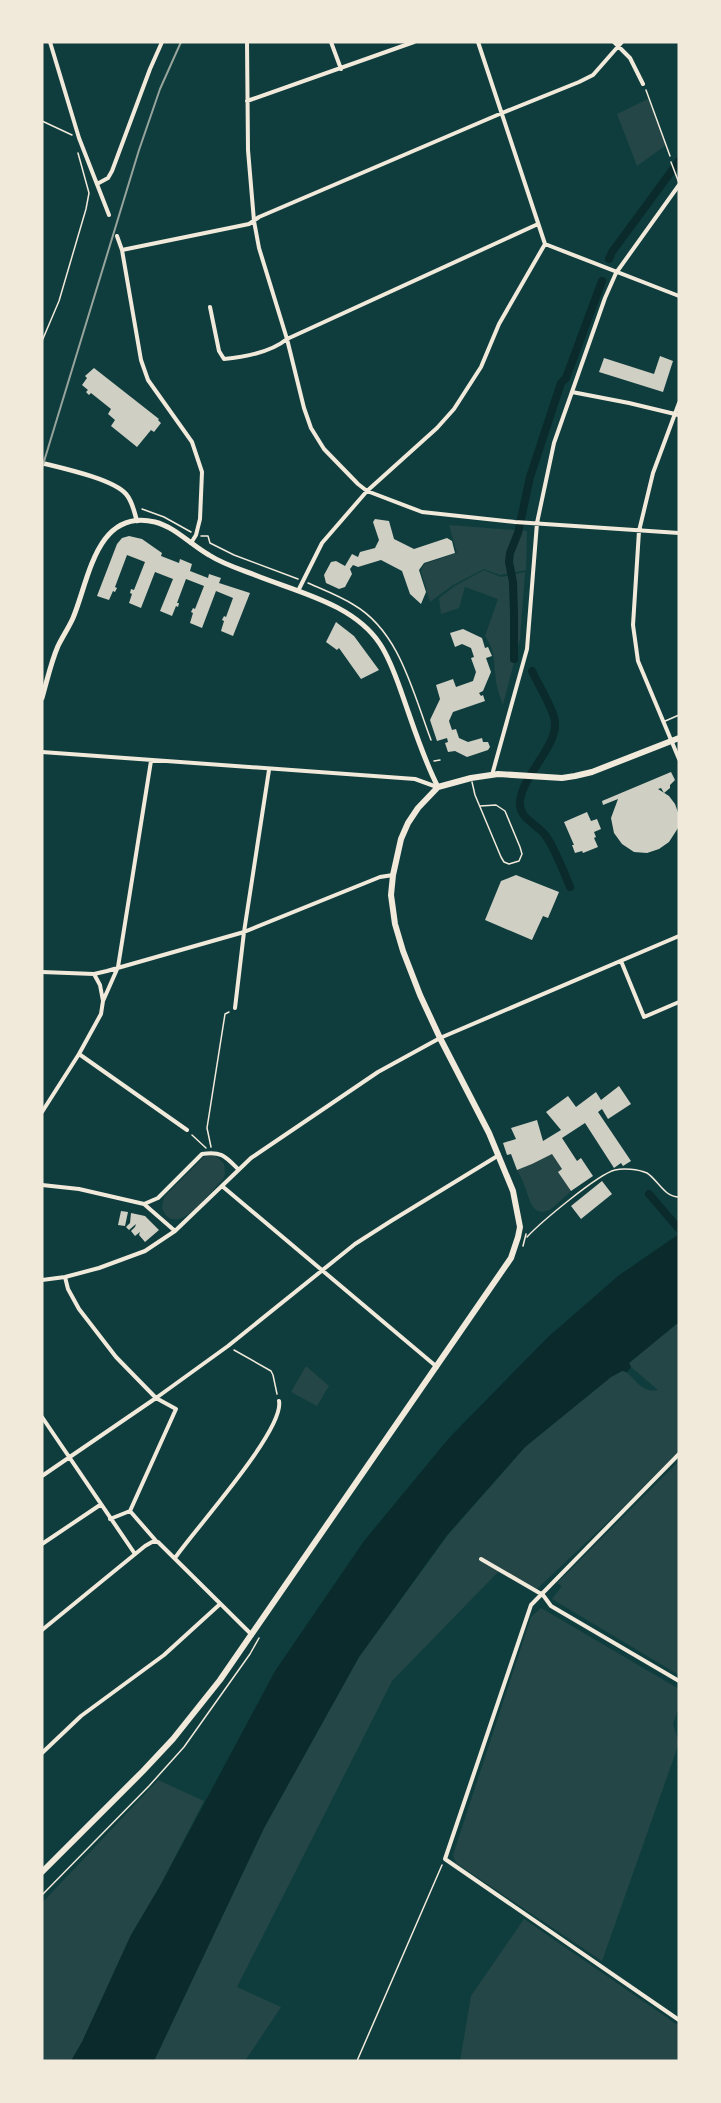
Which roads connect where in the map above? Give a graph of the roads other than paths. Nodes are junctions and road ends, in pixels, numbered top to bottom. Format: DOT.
graph roads {
  1 [pos="50,42"];
  2 [pos="162,42"];
  3 [pos="247,42"];
  4 [pos="331,42"];
  5 [pos="414,42"];
  6 [pos="478,42"];
  7 [pos="614,42"];
  8 [pos="405,43"];
  9 [pos="620,44"];
  10 [pos="340,69"];
  11 [pos="643,84"];
  12 [pos="247,101"];
  13 [pos="502,112"];
  14 [pos="671,162"];
  15 [pos="97,184"];
  16 [pos="679,184"];
  17 [pos="109,215"];
  18 [pos="254,221"];
  19 [pos="538,224"];
  20 [pos="117,236"];
  21 [pos="545,244"];
  22 [pos="122,250"];
  23 [pos="616,273"];
  24 [pos="679,296"];
  25 [pos="210,307"];
  26 [pos="287,339"];
  27 [pos="572,392"];
  28 [pos="679,403"];
  29 [pos="677,415"];
  30 [pos="42,463"];
  31 [pos="367,491"];
  32 [pos="137,521"];
  33 [pos="537,523"];
  34 [pos="639,531"];
  35 [pos="679,533"];
  36 [pos="191,543"];
  37 [pos="298,592"];
  38 [pos="42,698"];
  39 [pos="679,715"];
  40 [pos="663,722"];
  41 [pos="679,738"];
  42 [pos="671,741"];
  43 [pos="42,752"];
  44 [pos="679,759"];
  45 [pos="151,761"];
  46 [pos="269,770"];
  47 [pos="492,775"];
  48 [pos="471,778"];
  49 [pos="438,787"];
  50 [pos="480,806"];
  51 [pos="393,875"];
  52 [pos="244,932"];
  53 [pos="679,936"];
  54 [pos="621,961"];
  55 [pos="118,967"];
  56 [pos="42,972"];
  57 [pos="94,974"];
  58 [pos="104,1001"];
  59 [pos="679,1002"];
  60 [pos="235,1008"];
  61 [pos="440,1038"];
  62 [pos="79,1054"];
  63 [pos="42,1112"];
  64 [pos="187,1130"];
  65 [pos="500,1155"];
  66 [pos="238,1169"];
  67 [pos="42,1185"];
  68 [pos="222,1186"];
  69 [pos="144,1204"];
  70 [pos="175,1231"];
  71 [pos="324,1271"];
  72 [pos="65,1277"];
  73 [pos="42,1280"];
  74 [pos="437,1367"];
  75 [pos="156,1398"];
  76 [pos="279,1401"];
  77 [pos="42,1417"];
  78 [pos="679,1454"];
  79 [pos="69,1458"];
  80 [pos="42,1476"];
  81 [pos="100,1505"];
  82 [pos="130,1511"];
  83 [pos="110,1519"];
  84 [pos="158,1542"];
  85 [pos="42,1544"];
  86 [pos="135,1554"];
  87 [pos="175,1558"];
  88 [pos="482,1559"];
  89 [pos="543,1595"];
  90 [pos="219,1605"];
  91 [pos="42,1630"];
  92 [pos="252,1635"];
  93 [pos="679,1681"];
  94 [pos="42,1753"];
  95 [pos="42,1872"];
  96 [pos="679,2020"];
  1 -- 15 [label="street"];
  2 -- 15 [label="street"];
  3 -- 12 [label="street"];
  4 -- 10 [label="street"];
  5 -- 8 [label="street"];
  6 -- 13 [label="street"];
  7 -- 9 [label="street"];
  8 -- 10 [label="street"];
  9 -- 11 [label="street"];
  9 -- 13 [label="street"];
  10 -- 12 [label="street"];
  12 -- 18 [label="street"];
  13 -- 18 [label="street"];
  13 -- 19 [label="street"];
  14 -- 16 [label="lane"];
  15 -- 17 [label="street"];
  16 -- 23 [label="street"];
  18 -- 22 [label="street"];
  18 -- 26 [label="street"];
  19 -- 21 [label="street"];
  19 -- 26 [label="street"];
  20 -- 22 [label="street"];
  21 -- 23 [label="street"];
  21 -- 31 [label="street"];
  22 -- 36 [label="street"];
  23 -- 24 [label="street"];
  23 -- 27 [label="street"];
  25 -- 26 [label="street"];
  26 -- 31 [label="street"];
  27 -- 29 [label="street"];
  27 -- 33 [label="street"];
  28 -- 29 [label="street"];
  29 -- 34 [label="street"];
  30 -- 32 [label="street"];
  31 -- 33 [label="street"];
  31 -- 37 [label="street"];
  32 -- 36 [label="main road"];
  32 -- 38 [label="main road"];
  33 -- 34 [label="street"];
  33 -- 47 [label="street"];
  34 -- 35 [label="street"];
  34 -- 40 [label="street"];
  36 -- 37 [label="main road"];
  37 -- 49 [label="main road"];
  39 -- 40 [label="lane"];
  40 -- 42 [label="street"];
  41 -- 42 [label="main road"];
  42 -- 44 [label="street"];
  42 -- 47 [label="main road"];
  43 -- 45 [label="street"];
  45 -- 46 [label="street"];
  45 -- 55 [label="street"];
  46 -- 49 [label="street"];
  46 -- 52 [label="street"];
  47 -- 48 [label="main road"];
  48 -- 49 [label="main road"];
  48 -- 50 [label="lane"];
  49 -- 51 [label="main road"];
  50 -- 50 [label="lane"];
  51 -- 52 [label="street"];
  51 -- 61 [label="main road"];
  52 -- 55 [label="street"];
  52 -- 60 [label="street"];
  53 -- 54 [label="street"];
  54 -- 59 [label="street"];
  54 -- 61 [label="street"];
  55 -- 57 [label="street"];
  55 -- 58 [label="street"];
  56 -- 57 [label="street"];
  57 -- 58 [label="street"];
  58 -- 62 [label="street"];
  61 -- 65 [label="main road"];
  61 -- 66 [label="street"];
  62 -- 63 [label="street"];
  62 -- 64 [label="street"];
  65 -- 71 [label="street"];
  65 -- 74 [label="main road"];
  66 -- 68 [label="street"];
  66 -- 69 [label="street"];
  67 -- 69 [label="street"];
  68 -- 70 [label="street"];
  68 -- 71 [label="street"];
  69 -- 70 [label="street"];
  70 -- 72 [label="street"];
  71 -- 74 [label="street"];
  71 -- 75 [label="street"];
  72 -- 73 [label="street"];
  72 -- 75 [label="street"];
  74 -- 92 [label="main road"];
  75 -- 79 [label="street"];
  75 -- 82 [label="street"];
  76 -- 87 [label="street"];
  77 -- 79 [label="street"];
  78 -- 89 [label="street"];
  79 -- 80 [label="street"];
  79 -- 81 [label="street"];
  81 -- 83 [label="street"];
  81 -- 85 [label="street"];
  82 -- 83 [label="street"];
  82 -- 84 [label="street"];
  83 -- 86 [label="street"];
  84 -- 86 [label="street"];
  84 -- 87 [label="street"];
  86 -- 91 [label="street"];
  87 -- 90 [label="street"];
  88 -- 89 [label="street"];
  89 -- 93 [label="street"];
  89 -- 96 [label="street"];
  90 -- 92 [label="street"];
  90 -- 94 [label="street"];
  92 -- 95 [label="main road"];
}
